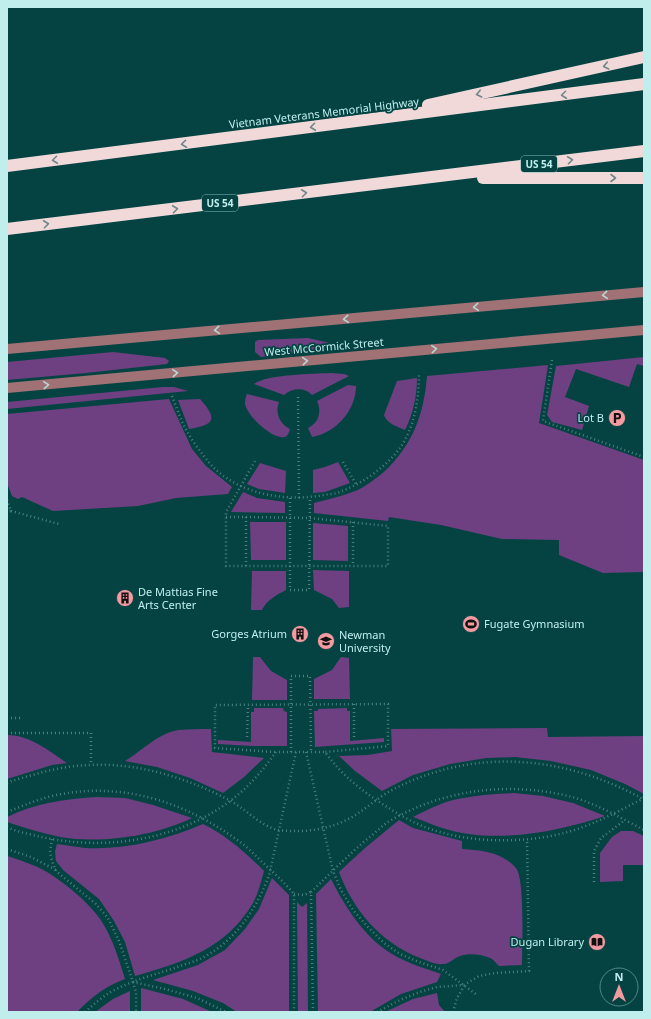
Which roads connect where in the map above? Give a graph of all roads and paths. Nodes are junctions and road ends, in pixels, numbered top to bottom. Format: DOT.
graph roads {
  1 [pos="644,57"];
  2 [pos="644,84"];
  3 [pos="351,122"];
  4 [pos="644,151"];
  5 [pos="7,166"];
  6 [pos="434,178"];
  7 [pos="644,178"];
  8 [pos="7,229"];
  9 [pos="644,292"];
  10 [pos="644,330"];
  11 [pos="7,349"];
  12 [pos="552,360"];
  13 [pos="419,373"];
  14 [pos="7,388"];
  15 [pos="172,396"];
  16 [pos="298,397"];
  17 [pos="644,457"];
  18 [pos="255,461"];
  19 [pos="343,462"];
  20 [pos="356,484"];
  21 [pos="240,485"];
  22 [pos="290,498"];
  23 [pos="299,498"];
  24 [pos="310,498"];
  25 [pos="7,500"];
  26 [pos="11,511"];
  27 [pos="7,512"];
  28 [pos="226,517"];
  29 [pos="246,517"];
  30 [pos="290,517"];
  31 [pos="310,518"];
  32 [pos="353,522"];
  33 [pos="59,524"];
  34 [pos="310,565"];
  35 [pos="246,566"];
  36 [pos="290,566"];
  37 [pos="353,566"];
  38 [pos="354,704"];
  39 [pos="248,705"];
  40 [pos="291,705"];
  41 [pos="311,705"];
  42 [pos="7,718"];
  43 [pos="23,718"];
  44 [pos="7,732"];
  45 [pos="354,737"];
  46 [pos="248,738"];
  47 [pos="276,752"];
  48 [pos="291,752"];
  49 [pos="296,752"];
  50 [pos="306,752"];
  51 [pos="312,752"];
  52 [pos="325,752"];
  53 [pos="91,764"];
  54 [pos="7,783"];
  55 [pos="643,799"];
  56 [pos="376,800"];
  57 [pos="230,801"];
  58 [pos="7,812"];
  59 [pos="613,814"];
  60 [pos="400,816"];
  61 [pos="202,818"];
  62 [pos="625,820"];
  63 [pos="7,827"];
  64 [pos="323,828"];
  65 [pos="279,830"];
  66 [pos="644,830"];
  67 [pos="52,839"];
  68 [pos="527,839"];
  69 [pos="7,849"];
  70 [pos="270,870"];
  71 [pos="56,871"];
  72 [pos="333,871"];
  73 [pos="594,882"];
  74 [pos="312,892"];
  75 [pos="294,894"];
  76 [pos="133,982"];
  77 [pos="464,985"];
  78 [pos="477,995"];
  79 [pos="85,1012"];
  80 [pos="136,1012"];
  81 [pos="226,1012"];
  82 [pos="294,1012"];
  83 [pos="313,1012"];
  84 [pos="377,1012"];
  85 [pos="453,1012"];
  1 -- 3 [label="highway, one-way"];
  2 -- 3 [label="highway, Vietnam Veterans Memorial Highway, one-way"];
  3 -- 5 [label="highway, Vietnam Veterans Memorial Highway, one-way"];
  6 -- 4 [label="highway, US 54, one-way"];
  6 -- 7 [label="highway, one-way"];
  8 -- 6 [label="highway, US 54, one-way"];
  9 -- 11 [label="street, one-way"];
  14 -- 10 [label="street, West McCormick Street, one-way"];
  12 -- 17 [label="path"];
  13 -- 20 [label="path"];
  15 -- 21 [label="path"];
  16 -- 23 [label="path"];
  18 -- 21 [label="path"];
  19 -- 20 [label="path"];
  20 -- 24 [label="path"];
  21 -- 22 [label="path"];
  21 -- 28 [label="path"];
  22 -- 23 [label="path"];
  22 -- 30 [label="path"];
  23 -- 24 [label="path"];
  24 -- 31 [label="path"];
  25 -- 26 [label="path"];
  26 -- 27 [label="path"];
  26 -- 33 [label="path"];
  28 -- 29 [label="path"];
  28 -- 35 [label="path"];
  29 -- 30 [label="path"];
  29 -- 35 [label="path"];
  30 -- 31 [label="path"];
  30 -- 36 [label="path"];
  31 -- 32 [label="path"];
  31 -- 34 [label="path"];
  32 -- 37 [label="path"];
  32 -- 37 [label="path"];
  34 -- 36 [label="path"];
  34 -- 36 [label="path"];
  34 -- 37 [label="path"];
  35 -- 36 [label="path"];
  38 -- 41 [label="path"];
  38 -- 45 [label="path"];
  38 -- 52 [label="path"];
  39 -- 40 [label="path"];
  39 -- 46 [label="path"];
  39 -- 47 [label="path"];
  40 -- 41 [label="path"];
  40 -- 41 [label="path"];
  40 -- 48 [label="path"];
  41 -- 51 [label="path"];
  42 -- 43 [label="path"];
  44 -- 53 [label="path"];
  47 -- 48 [label="path"];
  47 -- 57 [label="path"];
  48 -- 49 [label="path"];
  49 -- 50 [label="path"];
  49 -- 65 [label="path"];
  50 -- 51 [label="path"];
  50 -- 64 [label="path"];
  51 -- 52 [label="path"];
  52 -- 56 [label="path"];
  53 -- 54 [label="path"];
  53 -- 57 [label="path"];
  55 -- 56 [label="path"];
  55 -- 59 [label="path"];
  56 -- 60 [label="path"];
  56 -- 64 [label="path"];
  57 -- 61 [label="path"];
  57 -- 65 [label="path"];
  58 -- 61 [label="path"];
  59 -- 60 [label="path"];
  59 -- 62 [label="path"];
  59 -- 68 [label="path"];
  60 -- 68 [label="path"];
  60 -- 72 [label="path"];
  61 -- 67 [label="path"];
  61 -- 70 [label="path"];
  62 -- 66 [label="path"];
  62 -- 73 [label="path"];
  63 -- 67 [label="path"];
  64 -- 65 [label="path"];
  64 -- 72 [label="path"];
  65 -- 70 [label="path"];
  67 -- 71 [label="path"];
  68 -- 77 [label="path"];
  69 -- 71 [label="path"];
  70 -- 75 [label="path"];
  70 -- 76 [label="path"];
  71 -- 76 [label="path"];
  72 -- 74 [label="path"];
  72 -- 77 [label="path"];
  74 -- 75 [label="path"];
  74 -- 83 [label="path"];
  75 -- 82 [label="path"];
  76 -- 79 [label="path"];
  76 -- 80 [label="path"];
  76 -- 81 [label="path"];
  77 -- 78 [label="path"];
  77 -- 84 [label="path"];
  77 -- 85 [label="path"];
}
